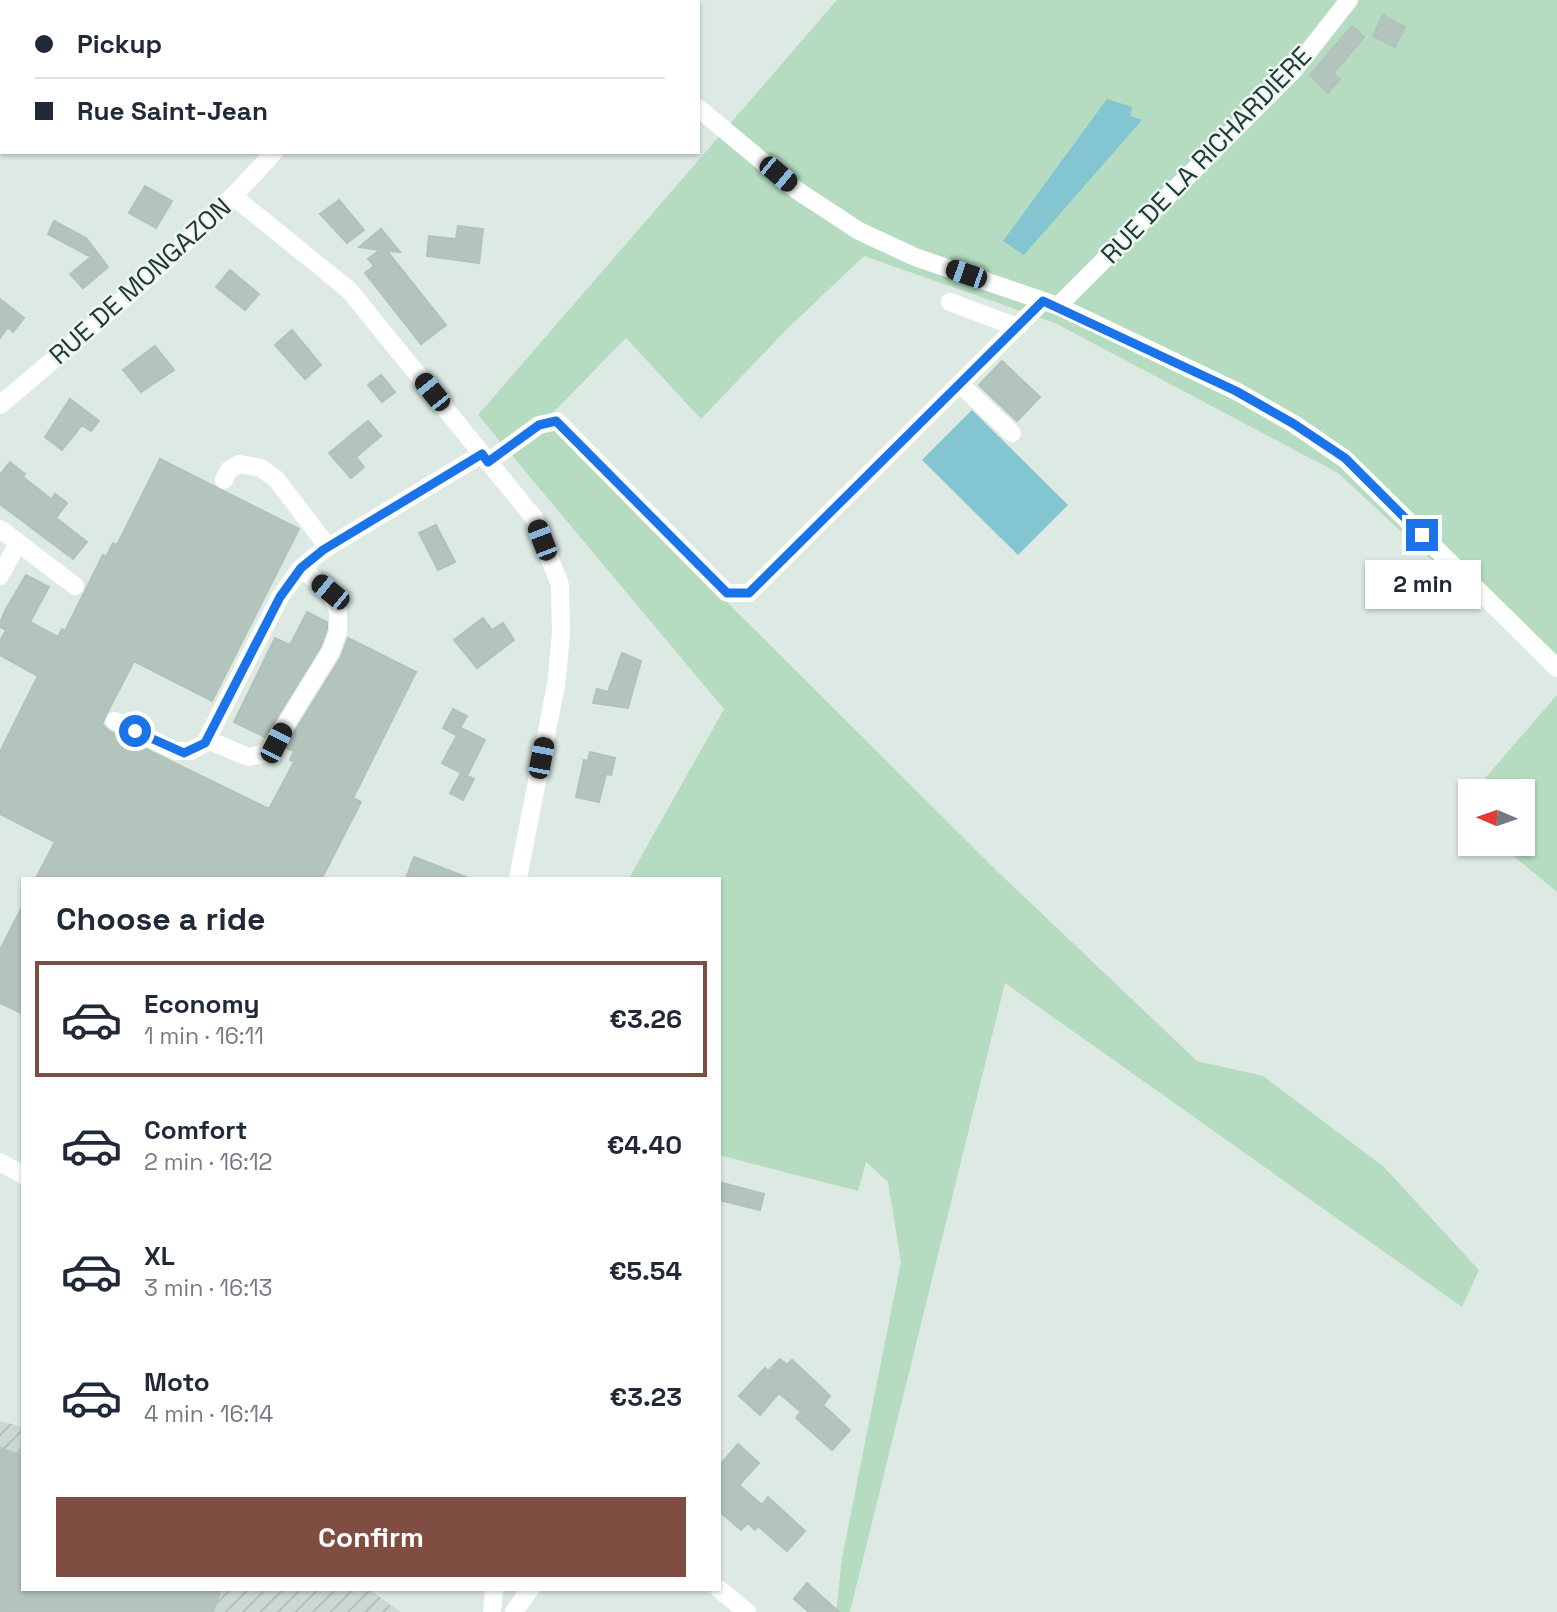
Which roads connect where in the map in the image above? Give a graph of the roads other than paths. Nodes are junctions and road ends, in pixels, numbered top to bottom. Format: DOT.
graph roads {
  1 [pos="1349,0"];
  2 [pos="700,110"];
  3 [pos="272,154"];
  4 [pos="234,197"];
  5 [pos="950,302"];
  6 [pos="1050,303"];
  7 [pos="1017,327"];
  8 [pos="960,384"];
  9 [pos="0,405"];
  10 [pos="1012,433"];
  11 [pos="485,458"];
  12 [pos="224,480"];
  13 [pos="0,529"];
  14 [pos="18,543"];
  15 [pos="328,547"];
  16 [pos="301,568"];
  17 [pos="0,576"];
  18 [pos="75,586"];
  19 [pos="1557,668"];
  20 [pos="115,721"];
  21 [pos="208,740"];
  22 [pos="518,877"];
  23 [pos="0,1162"];
  24 [pos="21,1174"];
  25 [pos="494,1591"];
  26 [pos="529,1591"];
  27 [pos="721,1591"];
  28 [pos="492,1612"];
  29 [pos="514,1612"];
  30 [pos="747,1612"];
  1 -- 6 [label="street, RUE DE LA RICHARDIÈRE"];
  2 -- 6 [label="street"];
  3 -- 4 [label="street, RUE DE MONGAZON"];
  4 -- 9 [label="street, RUE DE MONGAZON"];
  4 -- 11 [label="street"];
  5 -- 7 [label="street"];
  6 -- 7 [label="street, RUE DE LA RICHARDIÈRE"];
  6 -- 19 [label="street"];
  7 -- 8 [label="street, RUE DE LA RICHARDIÈRE"];
  8 -- 10 [label="street"];
  8 -- 11 [label="street, RUE DE LA RICHARDIÈRE"];
  11 -- 15 [label="street"];
  11 -- 22 [label="street"];
  12 -- 15 [label="street"];
  13 -- 14 [label="street"];
  14 -- 17 [label="street"];
  14 -- 18 [label="street"];
  15 -- 16 [label="street"];
  16 -- 21 [label="street"];
  16 -- 21 [label="street"];
  20 -- 21 [label="street"];
  23 -- 24 [label="street"];
  25 -- 28 [label="street"];
  26 -- 29 [label="street"];
  27 -- 30 [label="street"];
}
